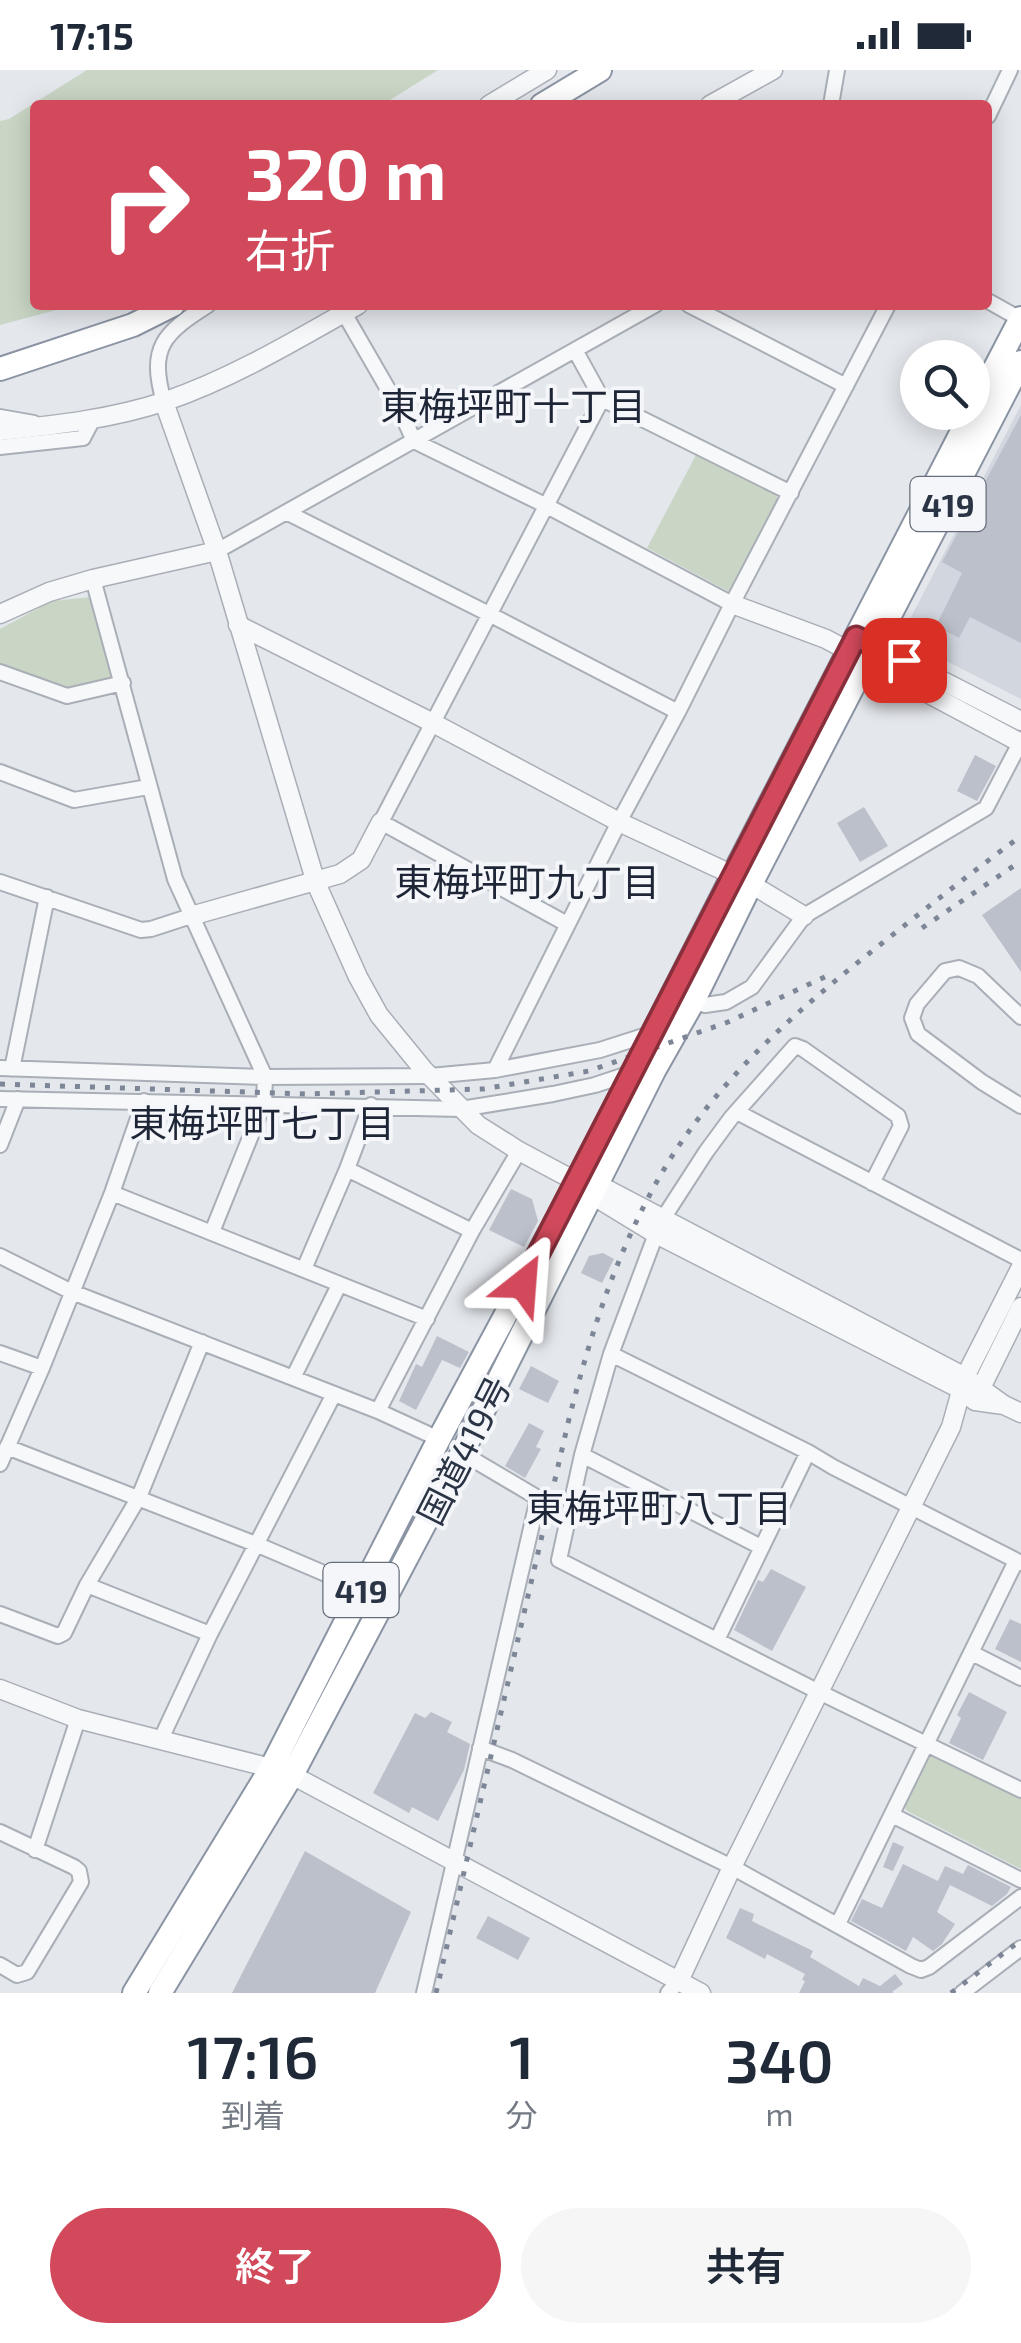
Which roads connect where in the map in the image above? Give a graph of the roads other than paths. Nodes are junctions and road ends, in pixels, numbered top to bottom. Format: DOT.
graph roads {
  1 [pos="547,70"];
  2 [pos="600,70"];
  3 [pos="772,70"];
  4 [pos="837,70"];
  5 [pos="1010,70"];
  6 [pos="497,100"];
  7 [pos="550,100"];
  8 [pos="719,100"];
  9 [pos="832,100"];
  10 [pos="992,108"];
  11 [pos="992,303"];
  12 [pos="149,310"];
  13 [pos="163,310"];
  14 [pos="201,310"];
  15 [pos="349,310"];
  16 [pos="351,310"];
  17 [pos="646,310"];
  18 [pos="699,310"];
  19 [pos="885,310"];
  20 [pos="1021,319"];
  21 [pos="133,325"];
  22 [pos="575,350"];
  23 [pos="1021,362"];
  24 [pos="0,369"];
  25 [pos="990,378"];
  26 [pos="846,386"];
  27 [pos="602,399"];
  28 [pos="164,402"];
  29 [pos="0,417"];
  30 [pos="93,419"];
  31 [pos="50,426"];
  32 [pos="964,430"];
  33 [pos="0,431"];
  34 [pos="414,441"];
  35 [pos="0,446"];
  36 [pos="790,493"];
  37 [pos="545,505"];
  38 [pos="288,513"];
  39 [pos="217,551"];
  40 [pos="93,579"];
  41 [pos="732,604"];
  42 [pos="0,614"];
  43 [pos="489,614"];
  44 [pos="238,624"];
  45 [pos="861,649"];
  46 [pos="0,672"];
  47 [pos="123,683"];
  48 [pos="678,712"];
  49 [pos="1021,721"];
  50 [pos="433,723"];
  51 [pos="1020,743"];
  52 [pos="0,772"];
  53 [pos="148,787"];
  54 [pos="381,822"];
  55 [pos="619,822"];
  56 [pos="742,880"];
  57 [pos="0,882"];
  58 [pos="316,883"];
  59 [pos="46,897"];
  60 [pos="192,916"];
  61 [pos="804,916"];
  62 [pos="567,924"];
  63 [pos="693,1002"];
  64 [pos="1021,1017"];
  65 [pos="653,1033"];
  66 [pos="6,1068"];
  67 [pos="496,1070"];
  68 [pos="631,1073"];
  69 [pos="430,1076"];
  70 [pos="265,1077"];
  71 [pos="0,1099"];
  72 [pos="18,1099"];
  73 [pos="144,1101"];
  74 [pos="264,1103"];
  75 [pos="371,1105"];
  76 [pos="1021,1106"];
  77 [pos="461,1109"];
  78 [pos="736,1112"];
  79 [pos="0,1145"];
  80 [pos="518,1151"];
  81 [pos="347,1168"];
  82 [pos="872,1182"];
  83 [pos="589,1187"];
  84 [pos="112,1192"];
  85 [pos="660,1226"];
  86 [pos="472,1231"];
  87 [pos="212,1232"];
  88 [pos="0,1256"];
  89 [pos="1021,1263"];
  90 [pos="304,1269"];
  91 [pos="339,1285"];
  92 [pos="72,1292"];
  93 [pos="1021,1307"];
  94 [pos="427,1319"];
  95 [pos="202,1342"];
  96 [pos="0,1353"];
  97 [pos="611,1354"];
  98 [pos="42,1368"];
  99 [pos="294,1378"];
  100 [pos="970,1388"];
  101 [pos="334,1394"];
  102 [pos="1013,1409"];
  103 [pos="378,1411"];
  104 [pos="439,1440"];
  105 [pos="7,1447"];
  106 [pos="808,1452"];
  107 [pos="462,1453"];
  108 [pos="582,1455"];
  109 [pos="0,1464"];
  110 [pos="140,1498"];
  111 [pos="910,1507"];
  112 [pos="258,1545"];
  113 [pos="761,1547"];
  114 [pos="1018,1562"];
  115 [pos="88,1585"];
  116 [pos="361,1590"];
  117 [pos="0,1614"];
  118 [pos="210,1634"];
  119 [pos="717,1640"];
  120 [pos="972,1653"];
  121 [pos="1021,1678"];
  122 [pos="0,1689"];
  123 [pos="819,1692"];
  124 [pos="78,1719"];
  125 [pos="160,1741"];
  126 [pos="926,1743"];
  127 [pos="480,1748"];
  128 [pos="281,1772"];
  129 [pos="1021,1790"];
  130 [pos="892,1815"];
  131 [pos="0,1832"];
  132 [pos="35,1850"];
  133 [pos="454,1861"];
  134 [pos="732,1867"];
  135 [pos="1021,1880"];
  136 [pos="1021,1896"];
  137 [pos="838,1924"];
  138 [pos="1021,1948"];
  139 [pos="0,1965"];
  140 [pos="674,1989"];
  141 [pos="134,1993"];
  142 [pos="160,1993"];
  143 [pos="424,1993"];
  144 [pos="701,1993"];
  145 [pos="962,1993"];
  1 -- 6 [label="street"];
  2 -- 7 [label="highway"];
  3 -- 8 [label="street"];
  4 -- 9 [label="street"];
  5 -- 10 [label="street"];
  11 -- 20 [label="street"];
  12 -- 21 [label="street"];
  13 -- 21 [label="highway"];
  14 -- 28 [label="street"];
  15 -- 28 [label="street"];
  16 -- 34 [label="street"];
  17 -- 22 [label="street"];
  18 -- 26 [label="street"];
  19 -- 26 [label="street"];
  20 -- 25 [label="highway, 国道419号 / 419"];
  21 -- 24 [label="highway"];
  22 -- 27 [label="street"];
  22 -- 34 [label="street"];
  23 -- 45 [label="highway, 国道419号 / 419"];
  26 -- 36 [label="street"];
  27 -- 36 [label="street"];
  27 -- 37 [label="street"];
  28 -- 30 [label="street"];
  28 -- 39 [label="street"];
  29 -- 31 [label="street"];
  30 -- 31 [label="street"];
  30 -- 35 [label="street"];
  31 -- 33 [label="street"];
  32 -- 45 [label="highway, 国道419号 / 419"];
  34 -- 37 [label="street"];
  34 -- 38 [label="street"];
  36 -- 41 [label="street"];
  37 -- 41 [label="street"];
  37 -- 43 [label="street"];
  38 -- 39 [label="street"];
  38 -- 43 [label="street"];
  39 -- 40 [label="street"];
  39 -- 44 [label="street"];
  40 -- 42 [label="street"];
  40 -- 47 [label="street"];
  41 -- 45 [label="street"];
  41 -- 48 [label="street"];
  43 -- 48 [label="street"];
  43 -- 50 [label="street"];
  44 -- 50 [label="street"];
  44 -- 58 [label="street"];
  45 -- 49 [label="street"];
  45 -- 51 [label="street"];
  45 -- 56 [label="highway, 国道419号 / 419"];
  46 -- 47 [label="street"];
  47 -- 53 [label="street"];
  48 -- 55 [label="street"];
  50 -- 54 [label="street"];
  50 -- 55 [label="street"];
  51 -- 61 [label="street"];
  52 -- 53 [label="street"];
  53 -- 60 [label="street"];
  54 -- 58 [label="street"];
  54 -- 62 [label="street"];
  55 -- 56 [label="street"];
  55 -- 62 [label="street"];
  56 -- 61 [label="street"];
  56 -- 63 [label="highway, 国道419号 / 419"];
  56 -- 65 [label="highway, 国道419号 / 419"];
  57 -- 59 [label="street"];
  58 -- 60 [label="street"];
  58 -- 69 [label="street"];
  59 -- 60 [label="street"];
  59 -- 66 [label="street"];
  60 -- 70 [label="street"];
  61 -- 63 [label="street"];
  62 -- 67 [label="street"];
  63 -- 83 [label="highway, 国道419号 / 419"];
  64 -- 76 [label="street"];
  65 -- 67 [label="street"];
  65 -- 68 [label="highway, 国道419号 / 419"];
  66 -- 70 [label="street"];
  67 -- 69 [label="street"];
  68 -- 77 [label="street"];
  68 -- 83 [label="highway, 国道419号 / 419"];
  69 -- 70 [label="street"];
  69 -- 77 [label="street"];
  70 -- 74 [label="street"];
  71 -- 72 [label="street"];
  72 -- 73 [label="street"];
  72 -- 79 [label="street"];
  73 -- 74 [label="street"];
  73 -- 84 [label="street"];
  74 -- 75 [label="street"];
  74 -- 87 [label="street"];
  75 -- 77 [label="street"];
  75 -- 81 [label="street"];
  77 -- 80 [label="street"];
  78 -- 82 [label="street"];
  78 -- 82 [label="street"];
  78 -- 85 [label="street"];
  80 -- 83 [label="street"];
  80 -- 86 [label="street"];
  81 -- 86 [label="street"];
  81 -- 90 [label="street"];
  82 -- 89 [label="street"];
  83 -- 85 [label="street"];
  83 -- 104 [label="highway, 国道419号 / 419"];
  83 -- 107 [label="highway, 国道419号 / 419"];
  84 -- 87 [label="street"];
  84 -- 92 [label="street"];
  85 -- 97 [label="street"];
  85 -- 100 [label="street"];
  86 -- 94 [label="street"];
  87 -- 90 [label="street"];
  88 -- 92 [label="street"];
  89 -- 100 [label="street"];
  90 -- 91 [label="street"];
  91 -- 94 [label="street"];
  91 -- 99 [label="street"];
  92 -- 95 [label="street"];
  92 -- 98 [label="street"];
  93 -- 100 [label="street"];
  94 -- 103 [label="street"];
  95 -- 99 [label="street"];
  95 -- 110 [label="street"];
  96 -- 98 [label="street"];
  97 -- 106 [label="street"];
  97 -- 108 [label="street"];
  98 -- 105 [label="street"];
  99 -- 101 [label="street"];
  100 -- 102 [label="street"];
  100 -- 111 [label="street"];
  101 -- 103 [label="street"];
  101 -- 112 [label="street"];
  103 -- 104 [label="street"];
  104 -- 116 [label="highway, 国道419号 / 419"];
  105 -- 109 [label="street"];
  105 -- 110 [label="street"];
  106 -- 111 [label="street"];
  106 -- 113 [label="street"];
  107 -- 127 [label="street"];
  107 -- 128 [label="highway, 国道419号 / 419"];
  108 -- 113 [label="street"];
  108 -- 119 [label="street"];
  110 -- 112 [label="street"];
  110 -- 115 [label="street"];
  111 -- 114 [label="street"];
  111 -- 123 [label="street"];
  112 -- 116 [label="street"];
  112 -- 118 [label="street"];
  113 -- 119 [label="street"];
  114 -- 120 [label="street"];
  115 -- 117 [label="street"];
  115 -- 118 [label="street"];
  116 -- 128 [label="highway, 国道419号 / 419"];
  118 -- 125 [label="street"];
  119 -- 123 [label="street"];
  120 -- 121 [label="street"];
  120 -- 126 [label="street"];
  122 -- 124 [label="street"];
  123 -- 126 [label="street"];
  123 -- 134 [label="street"];
  124 -- 125 [label="street"];
  124 -- 132 [label="street"];
  125 -- 128 [label="street"];
  126 -- 129 [label="street"];
  126 -- 130 [label="street"];
  127 -- 133 [label="street"];
  127 -- 134 [label="street"];
  128 -- 133 [label="street"];
  128 -- 141 [label="highway, 国道419号 / 419"];
  128 -- 142 [label="highway, 国道419号 / 419"];
  130 -- 135 [label="street"];
  130 -- 137 [label="street"];
  131 -- 132 [label="street"];
  132 -- 139 [label="street"];
  133 -- 140 [label="street"];
  133 -- 143 [label="street"];
  134 -- 137 [label="street"];
  134 -- 140 [label="street"];
  136 -- 137 [label="street"];
  138 -- 145 [label="street"];
  140 -- 144 [label="street"];
}
